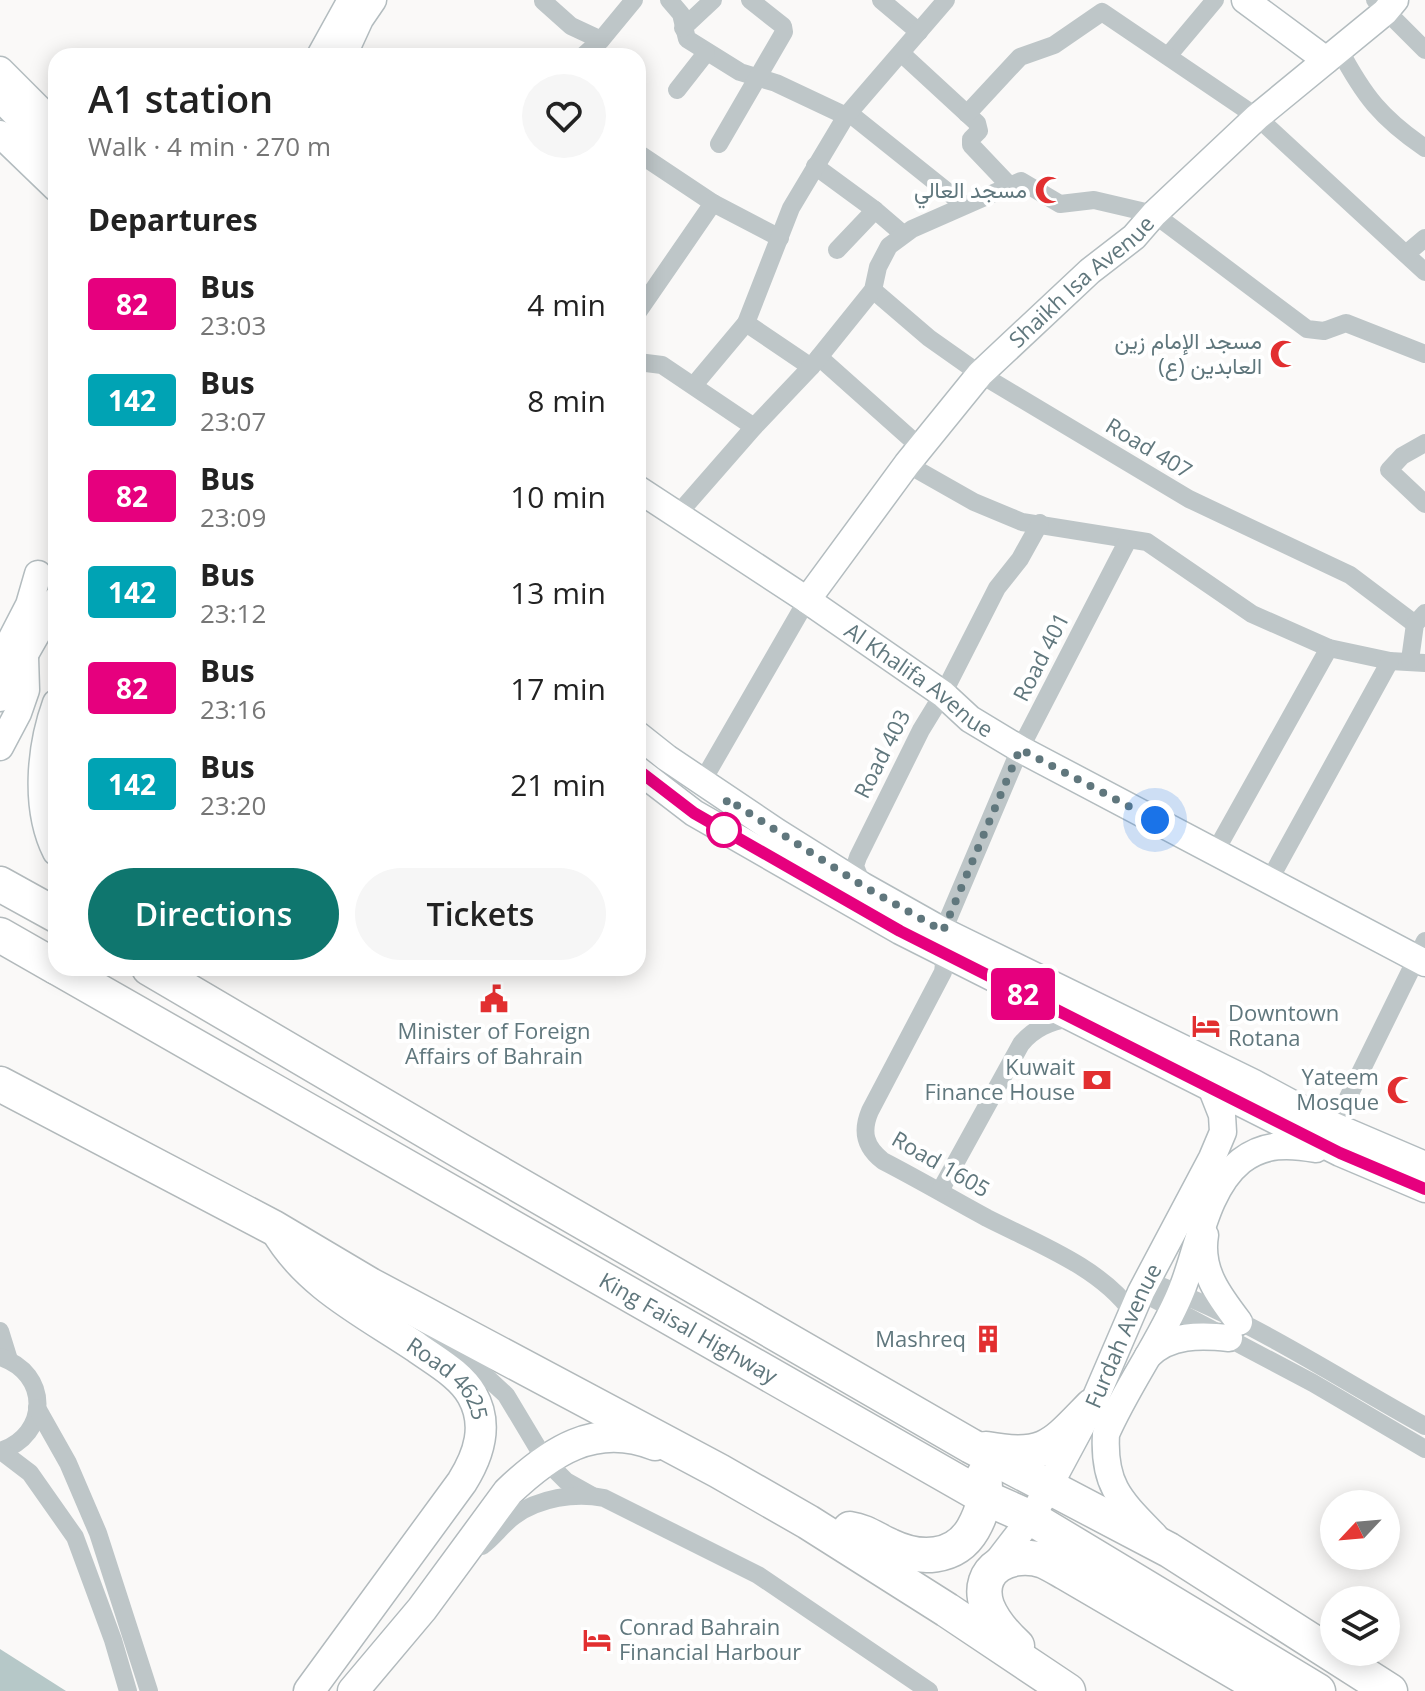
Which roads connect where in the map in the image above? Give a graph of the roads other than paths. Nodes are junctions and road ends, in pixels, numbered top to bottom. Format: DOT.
graph roads {
  1 [pos="373,0"];
  2 [pos="634,0"];
  3 [pos="669,0"];
  4 [pos="713,0"];
  5 [pos="750,0"];
  6 [pos="881,0"];
  7 [pos="946,0"];
  8 [pos="1215,0"];
  9 [pos="1245,0"];
  10 [pos="543,1"];
  11 [pos="349,2"];
  12 [pos="1385,4"];
  13 [pos="683,28"];
  14 [pos="919,32"];
  15 [pos="601,40"];
  16 [pos="324,48"];
  17 [pos="347,48"];
  18 [pos="592,48"];
  19 [pos="1425,50"];
  20 [pos="706,53"];
  21 [pos="901,53"];
  22 [pos="1332,55"];
  23 [pos="1168,56"];
  24 [pos="0,70"];
  25 [pos="759,78"];
  26 [pos="677,90"];
  27 [pos="0,98"];
  28 [pos="848,114"];
  29 [pos="967,114"];
  30 [pos="1257,117"];
  31 [pos="48,118"];
  32 [pos="0,134"];
  33 [pos="719,144"];
  34 [pos="1425,148"];
  35 [pos="646,158"];
  36 [pos="46,162"];
  37 [pos="815,166"];
  38 [pos="1009,185"];
  39 [pos="713,203"];
  40 [pos="964,205"];
  41 [pos="875,210"];
  42 [pos="1154,214"];
  43 [pos="903,234"];
  44 [pos="780,238"];
  45 [pos="1425,238"];
  46 [pos="837,250"];
  47 [pos="1406,254"];
  48 [pos="1425,272"];
  49 [pos="873,290"];
  50 [pos="646,300"];
  51 [pos="746,323"];
  52 [pos="1425,354"];
  53 [pos="815,362"];
  54 [pos="646,363"];
  55 [pos="980,374"];
  56 [pos="694,385"];
  57 [pos="754,427"];
  58 [pos="1425,443"];
  59 [pos="914,455"];
  60 [pos="646,494"];
  61 [pos="1425,504"];
  62 [pos="678,514"];
  63 [pos="1040,523"];
  64 [pos="1128,540"];
  65 [pos="38,574"];
  66 [pos="807,600"];
  67 [pos="48,614"];
  68 [pos="1420,618"];
  69 [pos="1329,648"];
  70 [pos="25,653"];
  71 [pos="0,661"];
  72 [pos="1390,661"];
  73 [pos="1417,662"];
  74 [pos="943,694"];
  75 [pos="0,698"];
  76 [pos="48,726"];
  77 [pos="646,741"];
  78 [pos="0,747"];
  79 [pos="1020,749"];
  80 [pos="646,776"];
  81 [pos="702,782"];
  82 [pos="48,826"];
  83 [pos="1215,852"];
  84 [pos="1270,879"];
  85 [pos="0,884"];
  86 [pos="863,886"];
  87 [pos="48,911"];
  88 [pos="0,935"];
  89 [pos="940,941"];
  90 [pos="1422,954"];
  91 [pos="48,963"];
  92 [pos="71,976"];
  93 [pos="163,976"];
  94 [pos="1069,1018"];
  95 [pos="0,1084"];
  96 [pos="1211,1087"];
  97 [pos="1334,1126"];
  98 [pos="1340,1153"];
  99 [pos="1425,1165"];
  100 [pos="1425,1189"];
  101 [pos="940,1191"];
  102 [pos="1209,1210"];
  103 [pos="274,1228"];
  104 [pos="370,1285"];
  105 [pos="1140,1295"];
  106 [pos="1177,1300"];
  107 [pos="1234,1330"];
  108 [pos="0,1331"];
  109 [pos="5,1359"];
  110 [pos="1146,1359"];
  111 [pos="37,1408"];
  112 [pos="1103,1411"];
  113 [pos="1425,1426"];
  114 [pos="971,1446"];
  115 [pos="1425,1449"];
  116 [pos="1,1451"];
  117 [pos="545,1460"];
  118 [pos="719,1471"];
  119 [pos="1048,1488"];
  120 [pos="591,1495"];
  121 [pos="986,1498"];
  122 [pos="1031,1518"];
  123 [pos="808,1522"];
  124 [pos="1169,1550"];
  125 [pos="459,1558"];
  126 [pos="989,1573"];
  127 [pos="1065,1688"];
  128 [pos="128,1691"];
  129 [pos="149,1691"];
  130 [pos="309,1691"];
  131 [pos="353,1691"];
  132 [pos="929,1691"];
  133 [pos="1268,1691"];
  134 [pos="1318,1691"];
  135 [pos="1390,1691"];
  1 -- 17 [label="main road"];
  2 -- 15 [label="street"];
  3 -- 13 [label="street"];
  4 -- 13 [label="street"];
  5 -- 25 [label="street"];
  6 -- 14 [label="street"];
  7 -- 14 [label="street"];
  8 -- 23 [label="street"];
  9 -- 22 [label="main road"];
  10 -- 15 [label="street"];
  11 -- 16 [label="main road"];
  12 -- 19 [label="street"];
  12 -- 22 [label="main road, Shaikh Isa Avenue"];
  13 -- 20 [label="street"];
  14 -- 21 [label="street"];
  15 -- 18 [label="street"];
  20 -- 25 [label="street"];
  20 -- 26 [label="street"];
  21 -- 28 [label="street"];
  21 -- 29 [label="street"];
  22 -- 30 [label="main road, Shaikh Isa Avenue"];
  22 -- 34 [label="street"];
  23 -- 29 [label="street"];
  23 -- 30 [label="street"];
  24 -- 31 [label="main road"];
  25 -- 28 [label="street"];
  25 -- 33 [label="street"];
  27 -- 36 [label="main road"];
  28 -- 37 [label="street"];
  28 -- 40 [label="street"];
  29 -- 38 [label="street"];
  30 -- 42 [label="main road, Shaikh Isa Avenue"];
  30 -- 47 [label="street"];
  32 -- 36 [label="main road"];
  35 -- 39 [label="street"];
  37 -- 41 [label="street"];
  37 -- 44 [label="street"];
  38 -- 40 [label="street"];
  38 -- 42 [label="street"];
  39 -- 44 [label="street"];
  39 -- 50 [label="street"];
  40 -- 43 [label="street"];
  41 -- 43 [label="street"];
  41 -- 46 [label="street"];
  42 -- 52 [label="street"];
  42 -- 55 [label="main road, Shaikh Isa Avenue"];
  43 -- 49 [label="street"];
  44 -- 51 [label="street"];
  45 -- 47 [label="street"];
  47 -- 48 [label="street"];
  49 -- 53 [label="street"];
  49 -- 55 [label="street, Road 407"];
  51 -- 53 [label="street"];
  51 -- 56 [label="street"];
  53 -- 57 [label="street"];
  53 -- 59 [label="street"];
  54 -- 56 [label="street"];
  55 -- 59 [label="main road, Shaikh Isa Avenue"];
  55 -- 68 [label="street, Road 407"];
  56 -- 57 [label="street"];
  57 -- 62 [label="street"];
  58 -- 61 [label="street"];
  59 -- 63 [label="street"];
  59 -- 66 [label="main road, Shaikh Isa Avenue"];
  60 -- 62 [label="main road, Al Khalifa Avenue"];
  62 -- 66 [label="main road, Al Khalifa Avenue"];
  63 -- 64 [label="street"];
  63 -- 74 [label="street, Road 403"];
  64 -- 69 [label="street"];
  64 -- 79 [label="street, Road 401"];
  65 -- 71 [label="main road"];
  66 -- 74 [label="main road, Al Khalifa Avenue"];
  66 -- 81 [label="street"];
  67 -- 70 [label="main road"];
  68 -- 73 [label="street, Road 407"];
  69 -- 72 [label="street"];
  69 -- 83 [label="street"];
  70 -- 75 [label="main road"];
  70 -- 78 [label="main road"];
  72 -- 73 [label="street"];
  72 -- 84 [label="street"];
  74 -- 79 [label="main road, Al Khalifa Avenue"];
  74 -- 86 [label="street, Road 403"];
  76 -- 82 [label="main road"];
  77 -- 81 [label="main road"];
  79 -- 83 [label="main road, Al Khalifa Avenue"];
  79 -- 89 [label="street, Road 401"];
  80 -- 89 [label="main road"];
  81 -- 86 [label="main road"];
  83 -- 84 [label="main road, Al Khalifa Avenue"];
  84 -- 90 [label="main road, Al Khalifa Avenue"];
  85 -- 87 [label="highway"];
  86 -- 89 [label="main road"];
  88 -- 91 [label="highway, King Faisal Highway"];
  89 -- 94 [label="main road"];
  89 -- 97 [label="main road"];
  89 -- 101 [label="street, Road 1605"];
  90 -- 97 [label="street"];
  92 -- 121 [label="highway, King Faisal Highway"];
  93 -- 114 [label="highway, King Faisal Highway"];
  94 -- 96 [label="main road"];
  94 -- 101 [label="street"];
  95 -- 103 [label="highway"];
  96 -- 98 [label="main road"];
  96 -- 105 [label="main road, Furdah Avenue"];
  97 -- 99 [label="main road"];
  98 -- 100 [label="main road"];
  98 -- 102 [label="main road, Furdah Avenue"];
  101 -- 105 [label="street, Road 1605"];
  102 -- 106 [label="main road, Furdah Avenue"];
  102 -- 107 [label="main road"];
  103 -- 104 [label="highway"];
  103 -- 130 [label="main road, Road 4625"];
  104 -- 117 [label="street"];
  104 -- 118 [label="highway"];
  105 -- 106 [label="street"];
  105 -- 112 [label="main road, Furdah Avenue"];
  106 -- 107 [label="street"];
  106 -- 110 [label="main road, Furdah Avenue"];
  107 -- 110 [label="main road"];
  107 -- 113 [label="street"];
  107 -- 115 [label="street"];
  108 -- 109 [label="street"];
  109 -- 111 [label="street"];
  110 -- 112 [label="main road, Furdah Avenue"];
  111 -- 116 [label="street"];
  111 -- 129 [label="street"];
  112 -- 114 [label="highway"];
  112 -- 119 [label="main road, Furdah Avenue"];
  112 -- 124 [label="main road"];
  114 -- 119 [label="highway, King Faisal Highway"];
  114 -- 121 [label="highway"];
  116 -- 128 [label="street"];
  117 -- 118 [label="main road"];
  117 -- 120 [label="street"];
  117 -- 125 [label="main road"];
  118 -- 123 [label="highway"];
  119 -- 122 [label="main road, Furdah Avenue"];
  119 -- 124 [label="highway, King Faisal Highway"];
  120 -- 125 [label="street"];
  120 -- 132 [label="street"];
  121 -- 122 [label="highway, King Faisal Highway"];
  121 -- 123 [label="highway"];
  122 -- 126 [label="main road, Furdah Avenue"];
  122 -- 134 [label="highway, King Faisal Highway"];
  123 -- 127 [label="highway"];
  124 -- 135 [label="highway, King Faisal Highway"];
  125 -- 131 [label="main road"];
  126 -- 127 [label="highway"];
  126 -- 133 [label="highway"];
}
